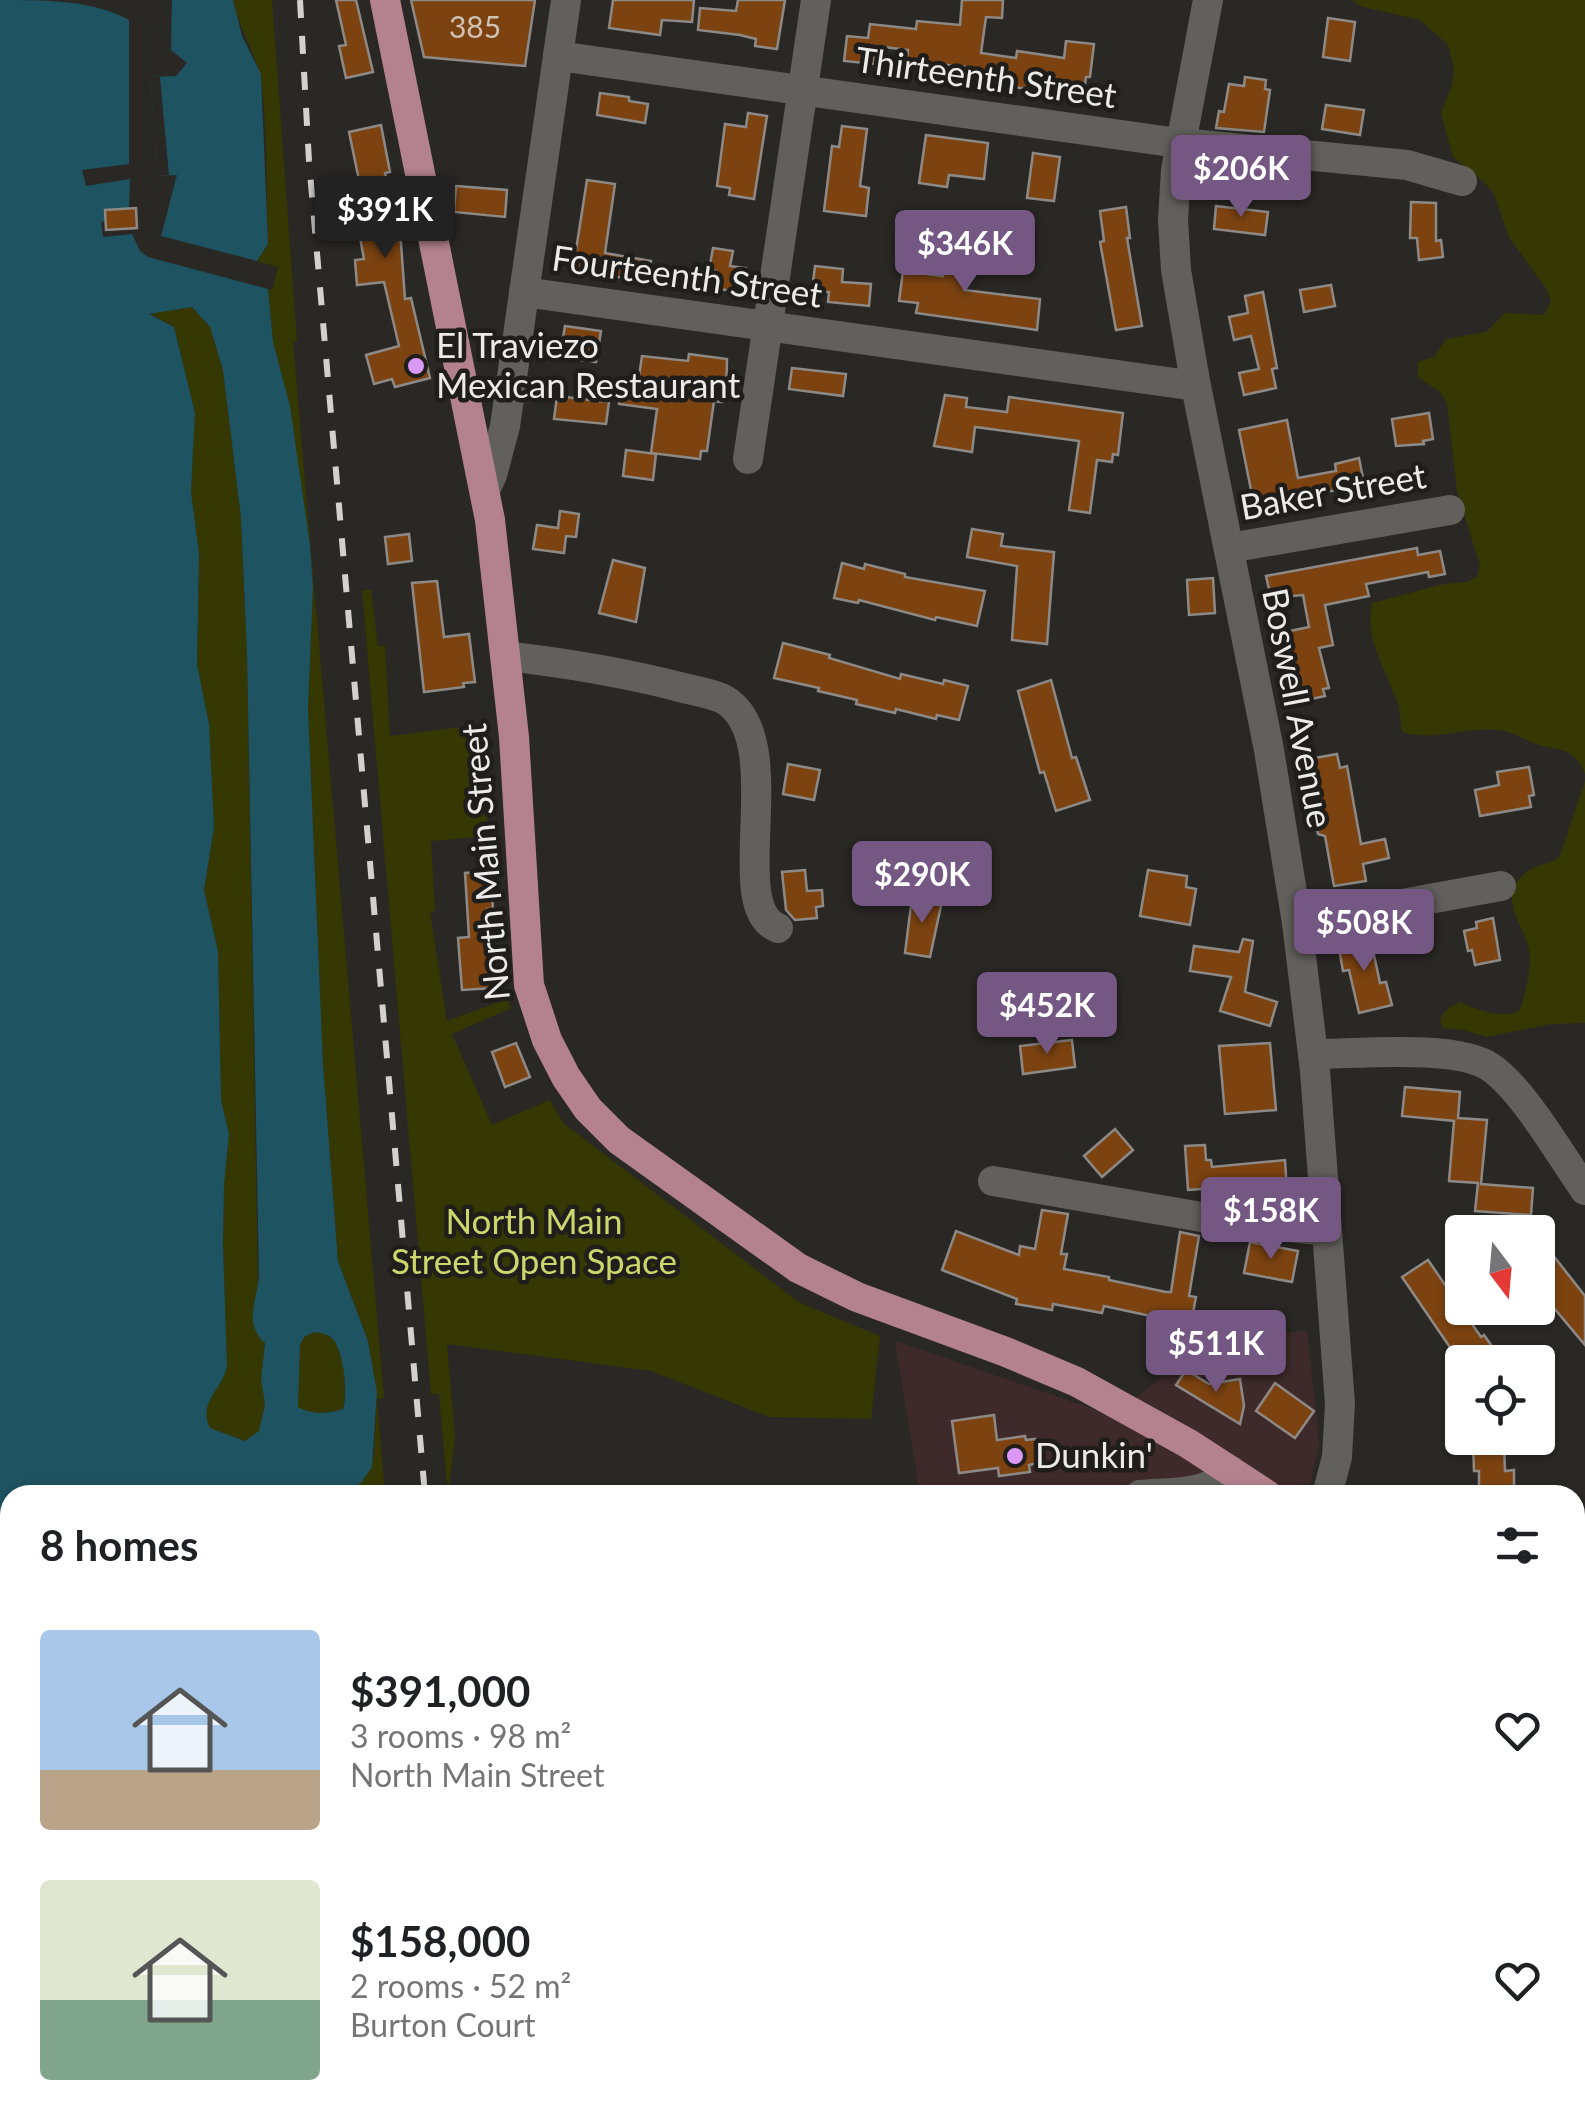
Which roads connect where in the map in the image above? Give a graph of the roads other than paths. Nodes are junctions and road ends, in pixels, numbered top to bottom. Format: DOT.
graph roads {
  1 [pos="385,0"];
  2 [pos="566,0"];
  3 [pos="816,0"];
  4 [pos="1208,0"];
  5 [pos="558,56"];
  6 [pos="802,90"];
  7 [pos="1181,143"];
  8 [pos="1462,181"];
  9 [pos="524,292"];
  10 [pos="768,326"];
  11 [pos="1196,386"];
  12 [pos="748,459"];
  13 [pos="485,490"];
  14 [pos="1450,510"];
  15 [pos="1228,548"];
  16 [pos="506,656"];
  17 [pos="1501,886"];
  18 [pos="1298,922"];
  19 [pos="778,928"];
  20 [pos="1313,1054"];
  21 [pos="993,1181"];
  22 [pos="1585,1190"];
  23 [pos="1327,1230"];
  24 [pos="1230,1470"];
  25 [pos="1210,1485"];
  26 [pos="1252,1485"];
  27 [pos="1330,1485"];
  1 -- 13 [label="main road, North Main Street"];
  2 -- 5 [label="street"];
  3 -- 6 [label="street"];
  4 -- 7 [label="street, Boswell Avenue"];
  5 -- 6 [label="street, Thirteenth Street"];
  5 -- 9 [label="street"];
  6 -- 7 [label="street, Thirteenth Street"];
  6 -- 10 [label="street"];
  7 -- 8 [label="street, Thirteenth Street"];
  7 -- 11 [label="street, Boswell Avenue"];
  9 -- 10 [label="street, Fourteenth Street"];
  9 -- 13 [label="street"];
  10 -- 11 [label="street, Fourteenth Street"];
  10 -- 12 [label="street"];
  11 -- 15 [label="street, Boswell Avenue"];
  13 -- 16 [label="main road, North Main Street"];
  14 -- 15 [label="street, Baker Street"];
  15 -- 18 [label="street, Boswell Avenue"];
  16 -- 19 [label="street"];
  16 -- 24 [label="main road, North Main Street"];
  17 -- 18 [label="street"];
  18 -- 20 [label="street, Boswell Avenue"];
  20 -- 22 [label="street"];
  20 -- 23 [label="street, Boswell Avenue"];
  21 -- 23 [label="street"];
  23 -- 27 [label="street, Boswell Avenue"];
  24 -- 25 [label="street"];
  24 -- 26 [label="main road, North Main Street"];
}
